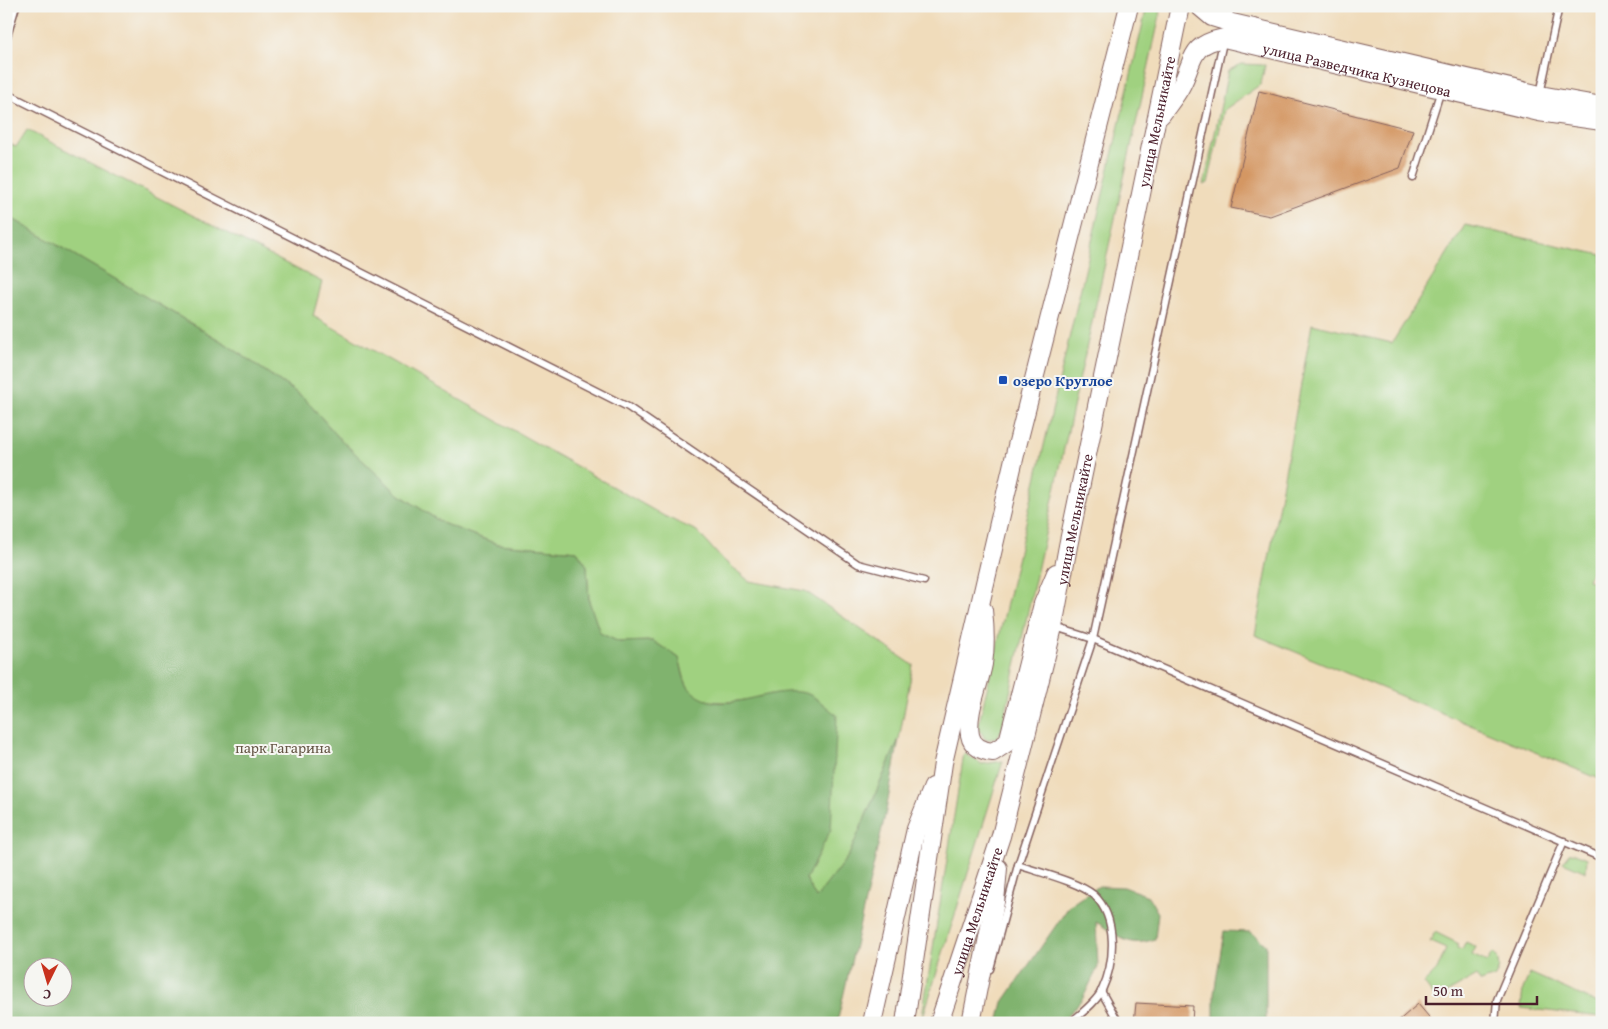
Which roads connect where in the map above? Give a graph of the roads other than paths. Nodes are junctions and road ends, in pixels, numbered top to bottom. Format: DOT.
graph roads {
  1 [pos="16,6"];
  2 [pos="1129,6"];
  3 [pos="1180,6"];
  4 [pos="1199,6"];
  5 [pos="1559,6"];
  6 [pos="1228,22"];
  7 [pos="6,40"];
  8 [pos="1442,89"];
  9 [pos="6,93"];
  10 [pos="1540,95"];
  11 [pos="1602,106"];
  12 [pos="1602,121"];
  13 [pos="1156,122"];
  14 [pos="1413,178"];
  15 [pos="1068,546"];
  16 [pos="924,582"];
  17 [pos="982,597"];
  18 [pos="1053,627"];
  19 [pos="1093,639"];
  20 [pos="943,763"];
  21 [pos="1001,836"];
  22 [pos="1564,841"];
  23 [pos="1602,858"];
  24 [pos="1018,865"];
  25 [pos="1101,991"];
  26 [pos="872,1023"];
  27 [pos="905,1023"];
  28 [pos="939,1023"];
  29 [pos="972,1023"];
  30 [pos="1070,1023"];
  31 [pos="1119,1023"];
  32 [pos="1495,1023"];
  1 -- 7 [label="lane"];
  2 -- 17 [label="main road"];
  3 -- 13 [label="main road, улица Мельникайте"];
  4 -- 6 [label="main road, улица Разведчика Кузнецова"];
  5 -- 10 [label="lane"];
  6 -- 8 [label="main road, улица Разведчика Кузнецова"];
  6 -- 10 [label="main road, улица Разведчика Кузнецова"];
  6 -- 13 [label="main road"];
  6 -- 19 [label="lane"];
  8 -- 12 [label="main road, улица Разведчика Кузнецова"];
  8 -- 14 [label="lane"];
  9 -- 16 [label="lane"];
  10 -- 11 [label="main road, улица Разведчика Кузнецова"];
  13 -- 15 [label="main road, улица Мельникайте"];
  15 -- 17 [label="main road"];
  15 -- 18 [label="main road, улица Мельникайте"];
  17 -- 20 [label="main road"];
  18 -- 19 [label="lane"];
  18 -- 21 [label="main road, улица Мельникайте"];
  19 -- 22 [label="lane"];
  19 -- 24 [label="lane"];
  20 -- 26 [label="main road"];
  20 -- 27 [label="main road"];
  21 -- 28 [label="main road, улица Мельникайте"];
  21 -- 29 [label="main road"];
  22 -- 23 [label="lane"];
  22 -- 32 [label="lane"];
  24 -- 25 [label="lane"];
  24 -- 29 [label="lane"];
  25 -- 30 [label="lane"];
  25 -- 31 [label="lane"];
}
